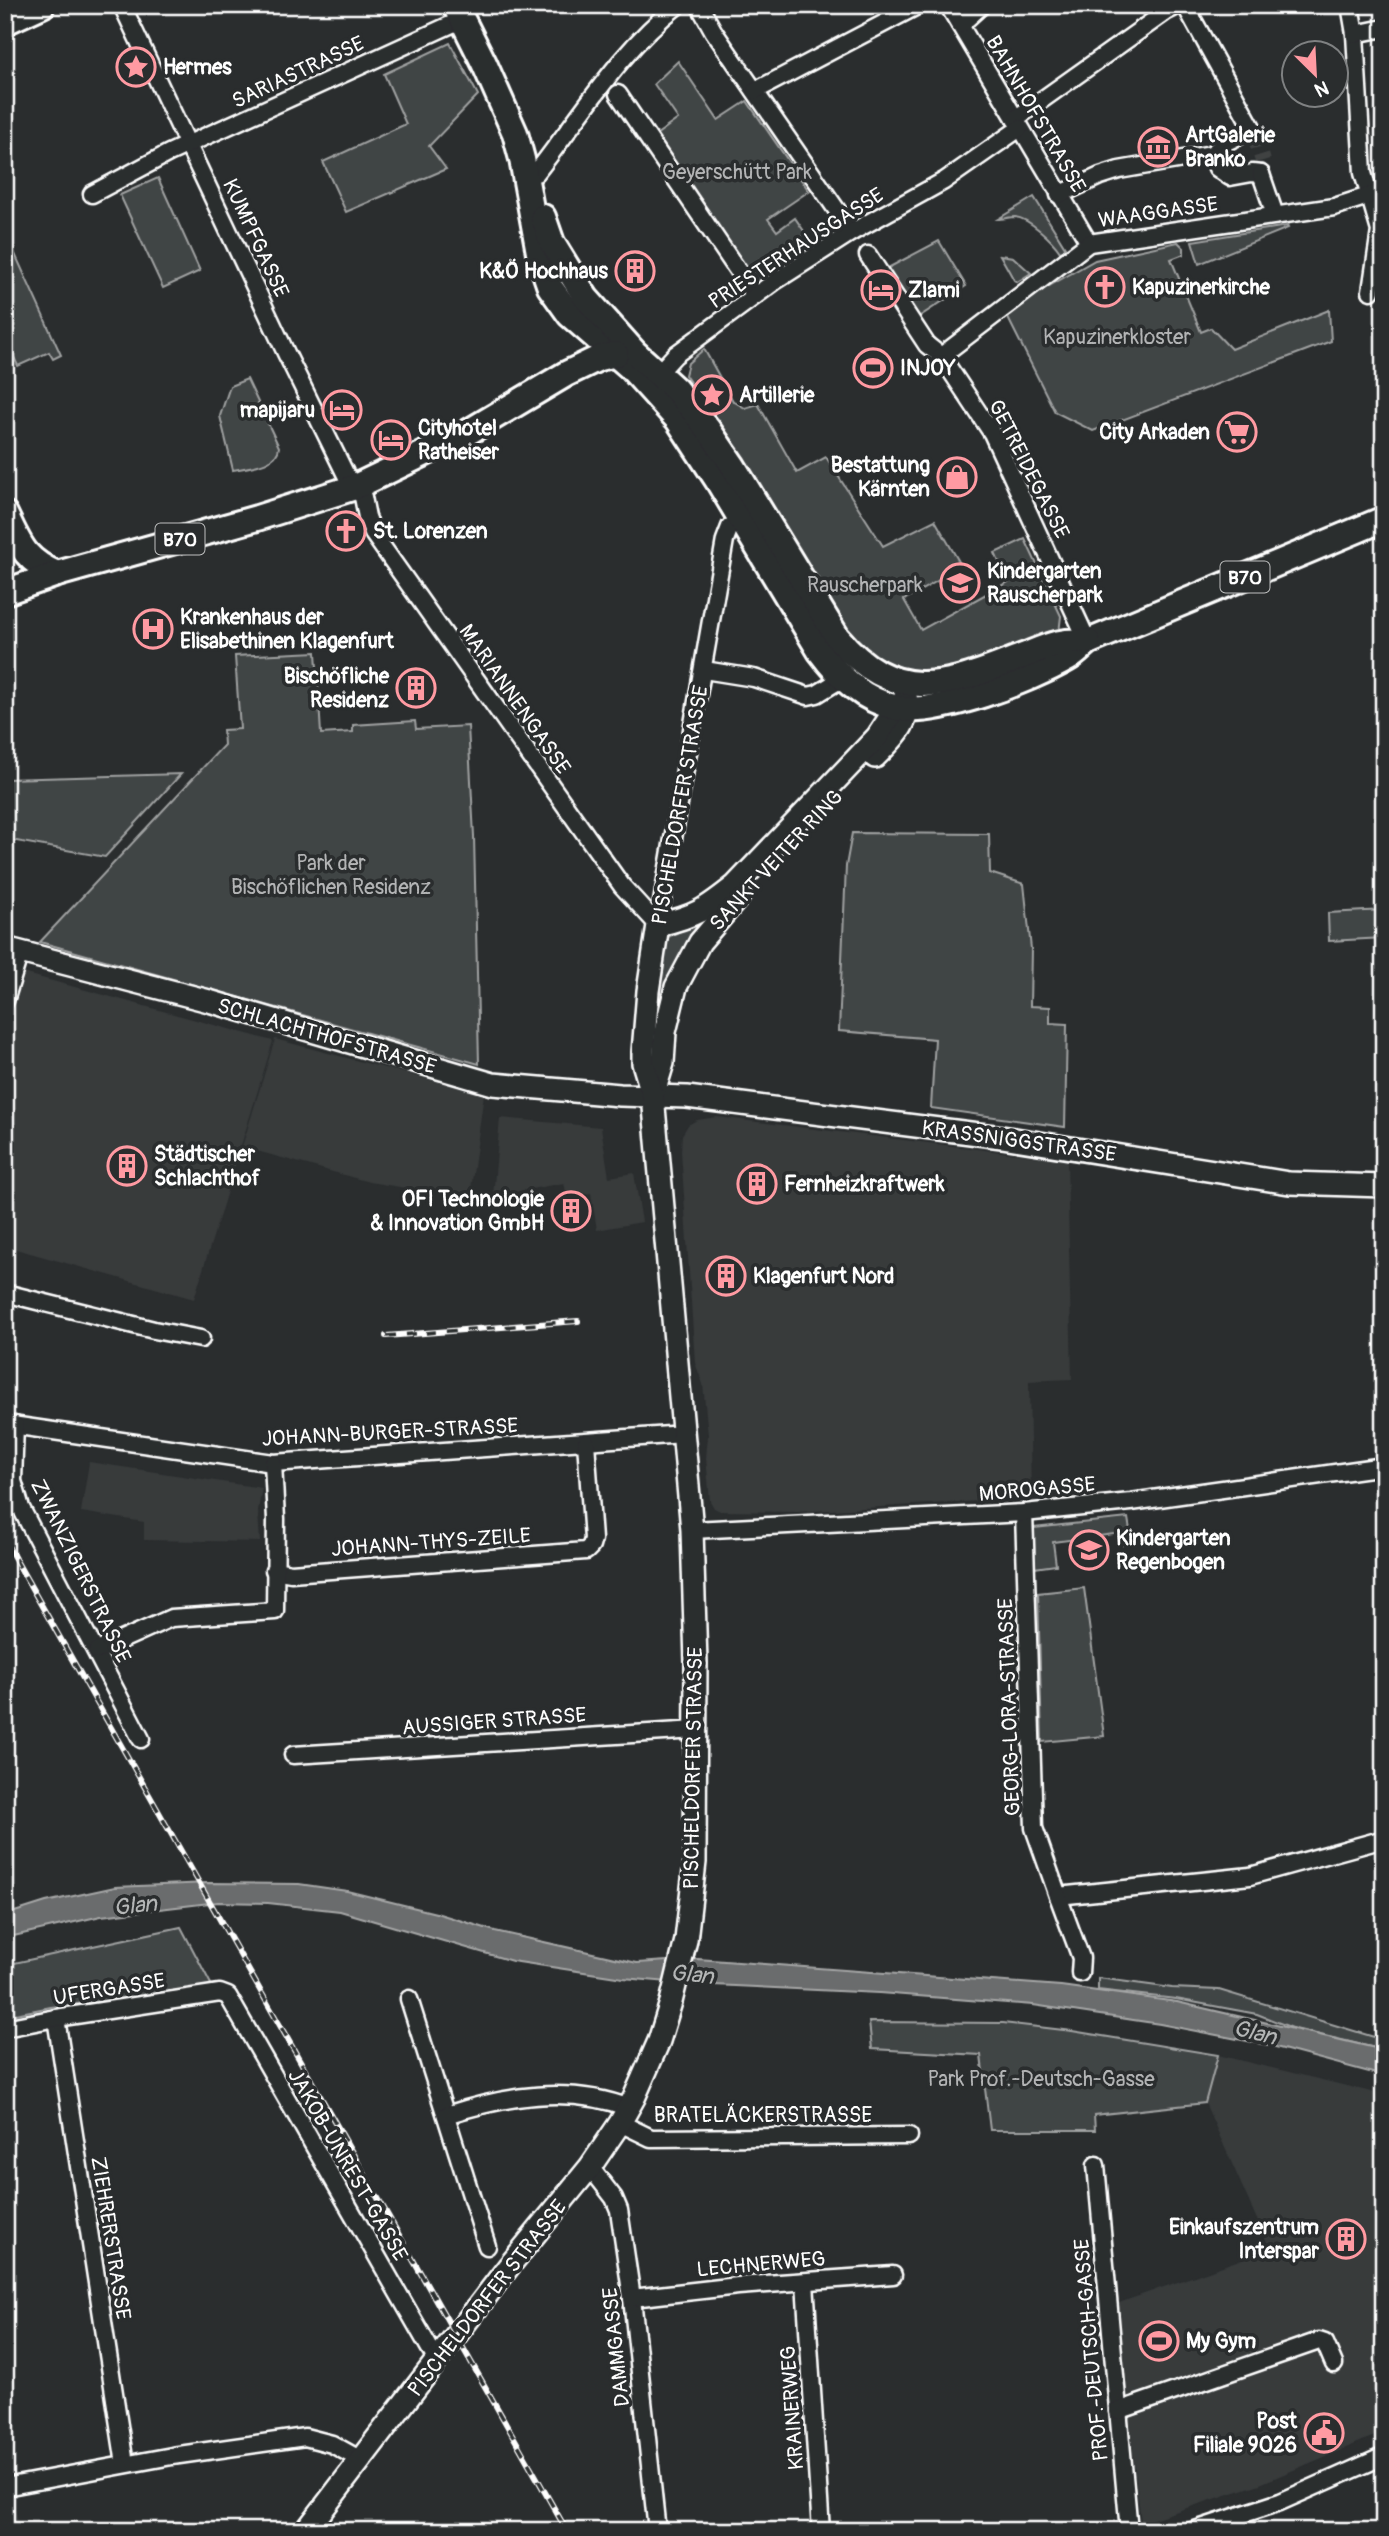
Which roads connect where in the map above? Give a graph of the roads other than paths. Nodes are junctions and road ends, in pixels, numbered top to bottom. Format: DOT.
graph roads {
  1 [pos="42,5"];
  2 [pos="122,5"];
  3 [pos="678,5"];
  4 [pos="699,5"];
  5 [pos="919,5"];
  6 [pos="948,5"];
  7 [pos="982,5"];
  8 [pos="1350,5"];
  9 [pos="1178,6"];
  10 [pos="458,13"];
  11 [pos="5,22"];
  12 [pos="960,25"];
  13 [pos="1384,28"];
  14 [pos="1354,34"];
  15 [pos="755,91"];
  16 [pos="618,94"];
  17 [pos="1017,124"];
  18 [pos="189,144"];
  19 [pos="1033,151"];
  20 [pos="1212,153"];
  21 [pos="976,158"];
  22 [pos="531,180"];
  23 [pos="92,194"];
  24 [pos="1376,194"];
  25 [pos="1059,195"];
  26 [pos="1334,207"];
  27 [pos="1275,215"];
  28 [pos="1380,219"];
  29 [pos="852,232"];
  30 [pos="1089,243"];
  31 [pos="868,255"];
  32 [pos="1371,291"];
  33 [pos="755,296"];
  34 [pos="586,298"];
  35 [pos="587,331"];
  36 [pos="616,354"];
  37 [pos="941,356"];
  38 [pos="566,373"];
  39 [pos="653,379"];
  40 [pos="355,487"];
  41 [pos="5,514"];
  42 [pos="741,519"];
  43 [pos="1384,519"];
  44 [pos="771,527"];
  45 [pos="57,574"];
  46 [pos="5,592"];
  47 [pos="1088,642"];
  48 [pos="704,670"];
  49 [pos="842,678"];
  50 [pos="903,698"];
  51 [pos="658,925"];
  52 [pos="12,950"];
  53 [pos="5,1000"];
  54 [pos="663,1063"];
  55 [pos="653,1096"];
  56 [pos="1384,1186"];
  57 [pos="5,1293"];
  58 [pos="201,1339"];
  59 [pos="10,1425"];
  60 [pos="684,1434"];
  61 [pos="586,1442"];
  62 [pos="273,1463"];
  63 [pos="1384,1466"];
  64 [pos="1024,1513"];
  65 [pos="692,1530"];
  66 [pos="274,1570"];
  67 [pos="97,1651"];
  68 [pos="697,1730"];
  69 [pos="141,1739"];
  70 [pos="293,1755"];
  71 [pos="1384,1839"];
  72 [pos="1058,1896"];
  73 [pos="1080,1973"];
  74 [pos="220,1993"];
  75 [pos="409,1999"];
  76 [pos="56,2018"];
  77 [pos="5,2028"];
  78 [pos="446,2115"];
  79 [pos="625,2116"];
  80 [pos="909,2137"];
  81 [pos="1096,2165"];
  82 [pos="590,2167"];
  83 [pos="487,2246"];
  84 [pos="892,2275"];
  85 [pos="805,2282"];
  86 [pos="632,2298"];
  87 [pos="436,2361"];
  88 [pos="1334,2364"];
  89 [pos="1118,2411"];
  90 [pos="1384,2456"];
  91 [pos="361,2460"];
  92 [pos="125,2464"];
  93 [pos="5,2487"];
  94 [pos="306,2531"];
  95 [pos="657,2531"];
  96 [pos="821,2531"];
  97 [pos="1129,2531"];
  98 [pos="1192,2531"];
  1 -- 11 [label="main road"];
  2 -- 18 [label="street, KUMPFGASSE"];
  3 -- 22 [label="street"];
  4 -- 15 [label="street"];
  5 -- 15 [label="street"];
  6 -- 12 [label="street, BAHNHOFSTRASSE"];
  7 -- 12 [label="street"];
  8 -- 14 [label="street"];
  9 -- 17 [label="street, PRIESTERHAUSGASSE"];
  9 -- 20 [label="street"];
  10 -- 18 [label="street, SARIASTRASSE"];
  10 -- 22 [label="main road, B70"];
  12 -- 17 [label="street, BAHNHOFSTRASSE"];
  13 -- 14 [label="street"];
  14 -- 24 [label="street"];
  15 -- 29 [label="street"];
  16 -- 33 [label="street"];
  17 -- 19 [label="street, BAHNHOFSTRASSE"];
  17 -- 21 [label="street, PRIESTERHAUSGASSE"];
  18 -- 23 [label="street, SARIASTRASSE"];
  18 -- 40 [label="street, KUMPFGASSE"];
  19 -- 21 [label="street, PRIESTERHAUSGASSE"];
  19 -- 25 [label="street, BAHNHOFSTRASSE"];
  20 -- 25 [label="street"];
  20 -- 27 [label="street"];
  21 -- 29 [label="street, PRIESTERHAUSGASSE"];
  22 -- 34 [label="main road, B70"];
  22 -- 35 [label="main road, B70"];
  24 -- 26 [label="street, WAAGGASSE"];
  24 -- 28 [label="street"];
  25 -- 30 [label="street, BAHNHOFSTRASSE"];
  26 -- 27 [label="street, WAAGGASSE"];
  26 -- 28 [label="street"];
  27 -- 30 [label="street, WAAGGASSE"];
  28 -- 32 [label="street"];
  29 -- 33 [label="street, PRIESTERHAUSGASSE"];
  30 -- 37 [label="street, WAAGGASSE"];
  31 -- 37 [label="street, GETREIDEGASSE"];
  33 -- 39 [label="street, PRIESTERHAUSGASSE"];
  34 -- 35 [label="main road, B70"];
  34 -- 39 [label="main road, B70"];
  35 -- 36 [label="main road, B70"];
  35 -- 38 [label="main road, B70"];
  36 -- 38 [label="main road, B70"];
  36 -- 39 [label="main road, B70"];
  37 -- 47 [label="street, GETREIDEGASSE"];
  38 -- 40 [label="main road, B70"];
  39 -- 42 [label="main road, B70"];
  39 -- 44 [label="main road, B70"];
  40 -- 45 [label="main road, B70"];
  40 -- 51 [label="street, MARIANNENGASSE"];
  41 -- 45 [label="main road"];
  42 -- 44 [label="main road"];
  42 -- 48 [label="street, PISCHELDORFER STRASSE"];
  42 -- 49 [label="main road, B70"];
  43 -- 47 [label="main road, B70"];
  44 -- 50 [label="main road, B70"];
  45 -- 46 [label="main road, B70"];
  47 -- 50 [label="main road, B70"];
  47 -- 50 [label="main road, B70"];
  48 -- 49 [label="street"];
  48 -- 51 [label="street, PISCHELDORFER STRASSE"];
  49 -- 50 [label="main road, B70"];
  50 -- 51 [label="main road, SANKT VEITER RING"];
  50 -- 54 [label="main road, SANKT VEITER RING"];
  51 -- 55 [label="main road, PISCHELDORFER STRASSE"];
  52 -- 53 [label="street"];
  52 -- 55 [label="main road, SCHLACHTHOFSTRASSE"];
  54 -- 55 [label="main road, PISCHELDORFER STRASSE"];
  55 -- 56 [label="main road, KRASSNIGGSTRASSE"];
  55 -- 60 [label="main road, PISCHELDORFER STRASSE"];
  57 -- 58 [label="street"];
  59 -- 62 [label="street, JOHANN-BURGER-STRASSE"];
  59 -- 67 [label="street, ZWANZIGERSTRASSE"];
  60 -- 61 [label="street, JOHANN-BURGER-STRASSE"];
  60 -- 65 [label="main road, PISCHELDORFER STRASSE"];
  61 -- 62 [label="street, JOHANN-BURGER-STRASSE"];
  61 -- 66 [label="street, JOHANN-THYS-ZEILE"];
  62 -- 66 [label="street"];
  63 -- 64 [label="street, MOROGASSE"];
  64 -- 65 [label="street, MOROGASSE"];
  64 -- 72 [label="street, GEORG-LORA-STRASSE"];
  65 -- 68 [label="main road, PISCHELDORFER STRASSE"];
  66 -- 67 [label="street"];
  67 -- 69 [label="street, ZWANZIGERSTRASSE"];
  68 -- 70 [label="street, AUSSIGER STRASSE"];
  68 -- 79 [label="main road, PISCHELDORFER STRASSE"];
  71 -- 72 [label="street"];
  72 -- 73 [label="street, GEORG-LORA-STRASSE"];
  74 -- 76 [label="street, UFERGASSE"];
  74 -- 87 [label="street, JAKOB-UNREST-GASSE"];
  75 -- 78 [label="street"];
  76 -- 77 [label="street, UFERGASSE"];
  76 -- 92 [label="street, ZIEHRERSTRASSE"];
  78 -- 79 [label="street, BRATELÄCKERSTRASSE"];
  78 -- 83 [label="street"];
  79 -- 80 [label="street, BRATELÄCKERSTRASSE"];
  79 -- 82 [label="main road, PISCHELDORFER STRASSE"];
  81 -- 89 [label="street, PROF.-DEUTSCH-GASSE"];
  82 -- 86 [label="street, DAMMGASSE"];
  82 -- 87 [label="main road, PISCHELDORFER STRASSE"];
  84 -- 85 [label="street, LECHNERWEG"];
  85 -- 86 [label="street, LECHNERWEG"];
  85 -- 96 [label="street, KRAINERWEG"];
  86 -- 95 [label="street, DAMMGASSE"];
  87 -- 91 [label="main road, PISCHELDORFER STRASSE"];
  88 -- 89 [label="street"];
  89 -- 97 [label="street, PROF.-DEUTSCH-GASSE"];
  90 -- 98 [label="street"];
  91 -- 92 [label="street"];
  91 -- 94 [label="main road, PISCHELDORFER STRASSE"];
  92 -- 93 [label="street"];
}
